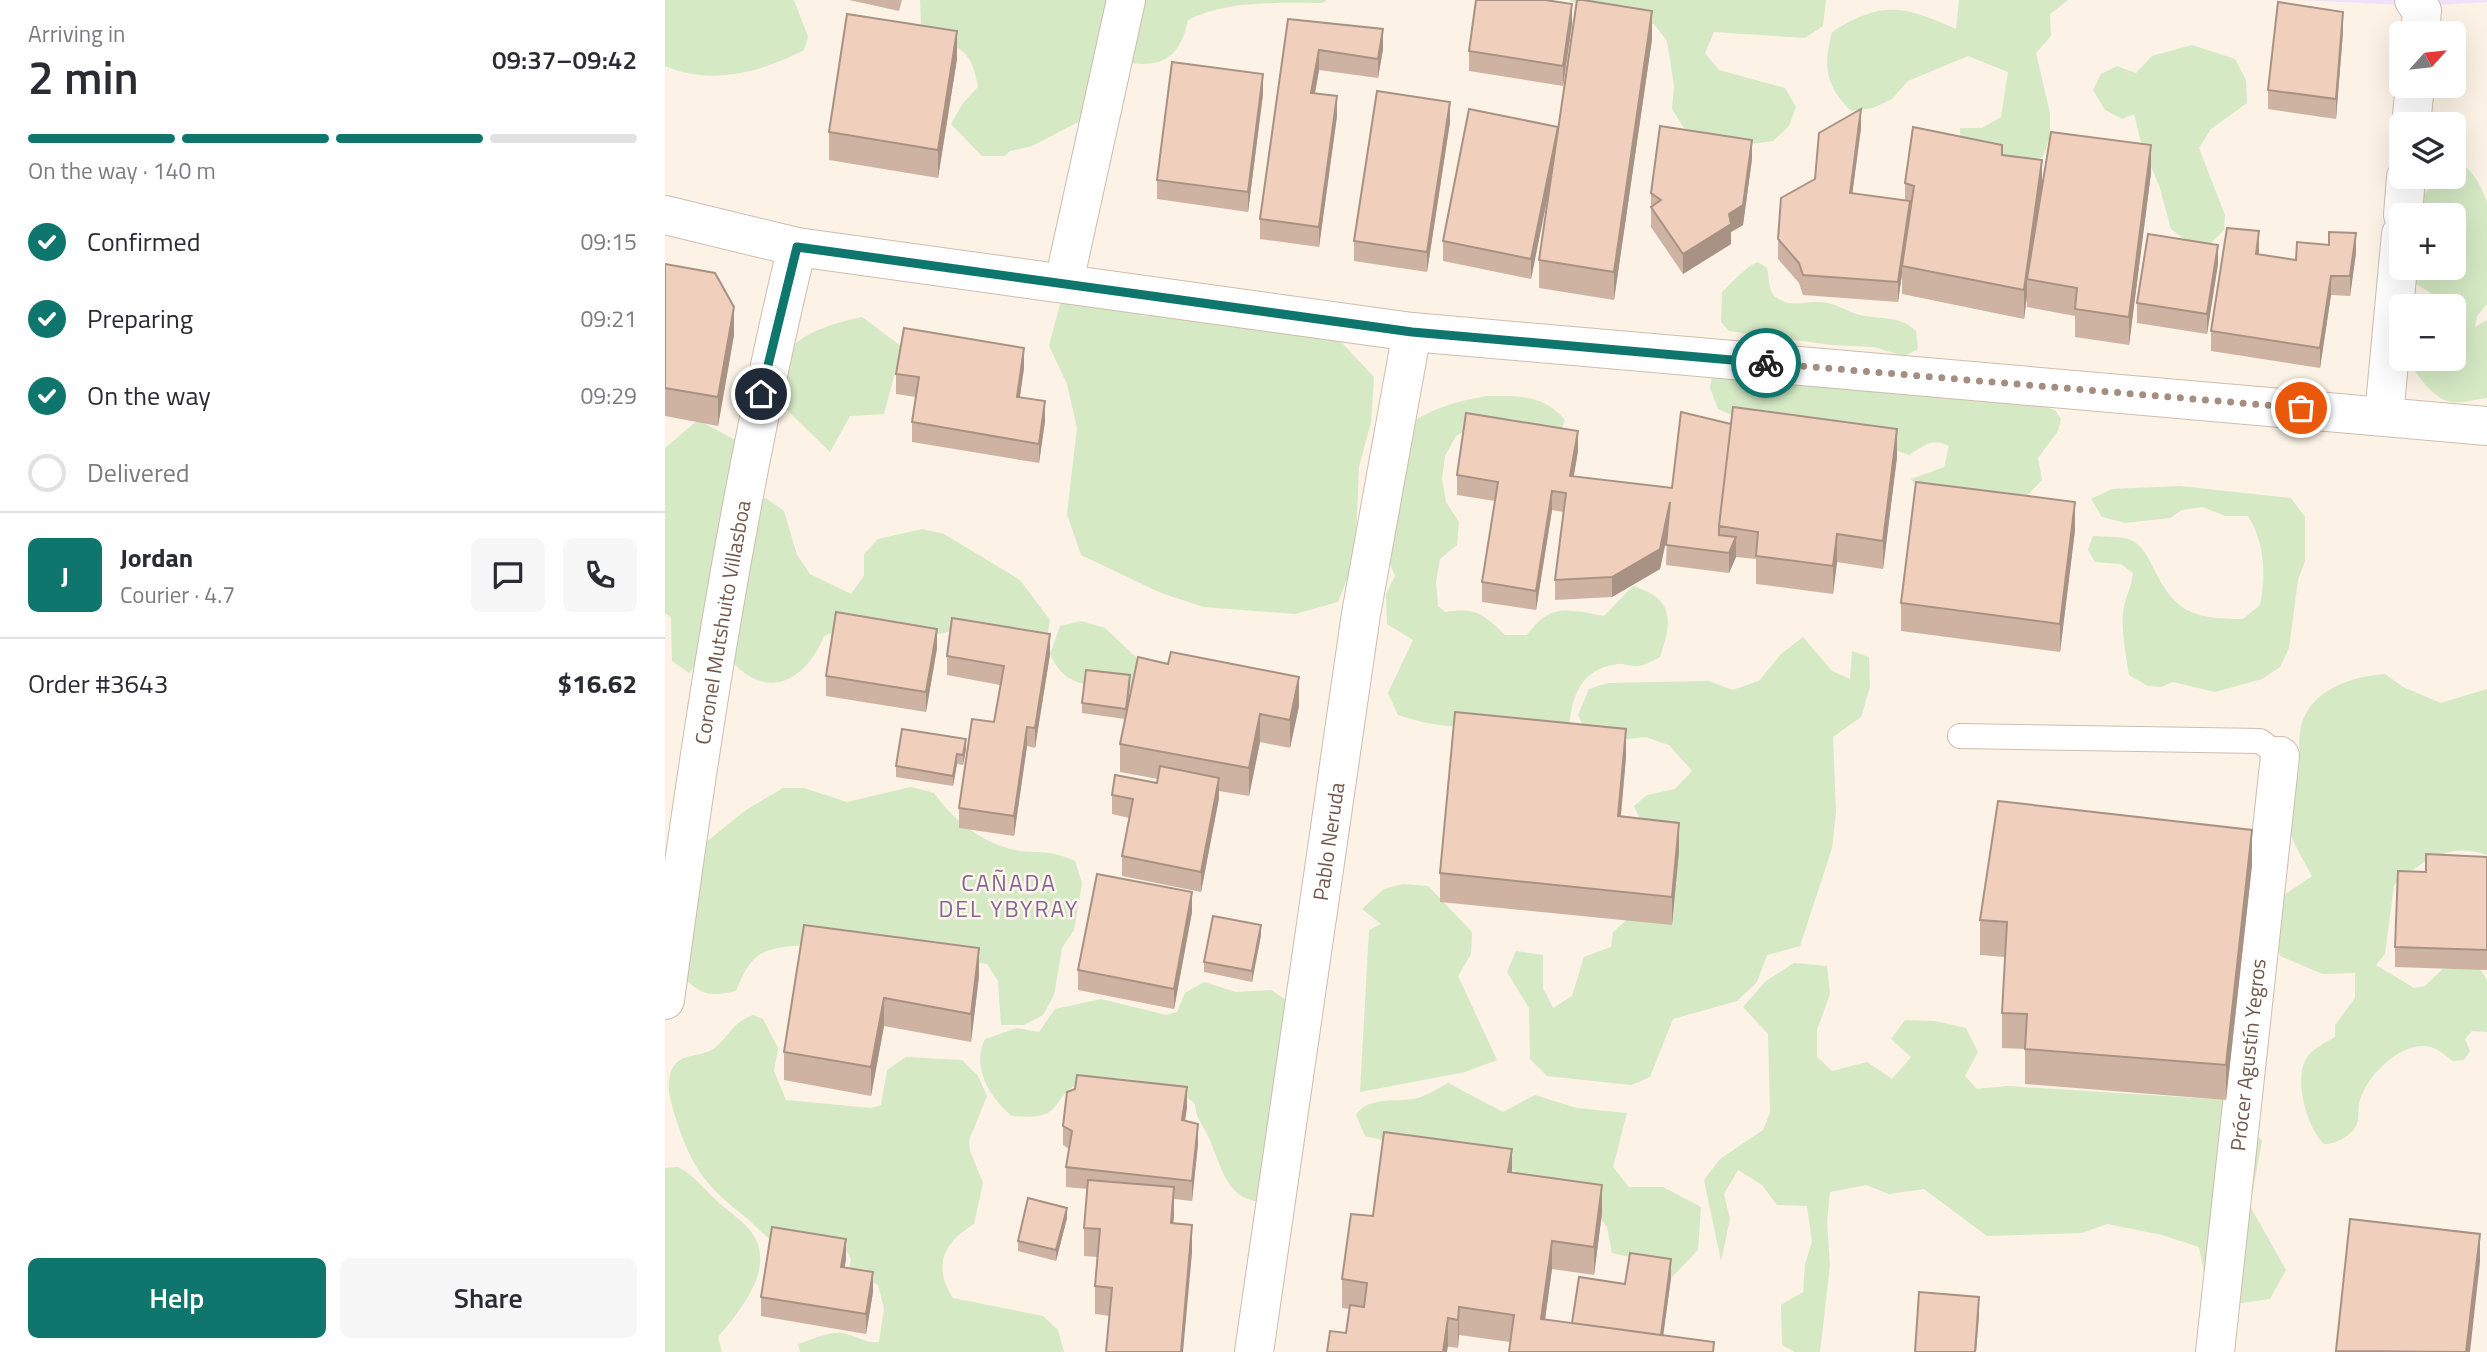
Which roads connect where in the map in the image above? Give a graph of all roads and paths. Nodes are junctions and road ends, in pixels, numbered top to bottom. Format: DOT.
graph roads {
  1 [pos="1126,0"];
  2 [pos="2414,0"];
  3 [pos="2421,21"];
  4 [pos="665,215"];
  5 [pos="797,247"];
  6 [pos="2397,280"];
  7 [pos="1064,282"];
  8 [pos="1412,332"];
  9 [pos="2384,416"];
  10 [pos="2487,426"];
  11 [pos="1961,736"];
  12 [pos="2280,756"];
  13 [pos="675,850"];
  14 [pos="665,1000"];
  15 [pos="1254,1352"];
  16 [pos="2215,1352"];
  1 -- 7 [label="street"];
  2 -- 3 [label="street"];
  4 -- 5 [label="street"];
  5 -- 7 [label="street"];
  5 -- 13 [label="street, Coronel Mutshuito Villasboa"];
  6 -- 9 [label="street"];
  7 -- 8 [label="street"];
  8 -- 9 [label="street"];
  8 -- 15 [label="street, Pablo Neruda"];
  9 -- 10 [label="street"];
  11 -- 12 [label="lane"];
  12 -- 16 [label="street, Prócer Agustín Yegros"];
  13 -- 14 [label="street, Coronel Mutshuito Villasboa"];
}
